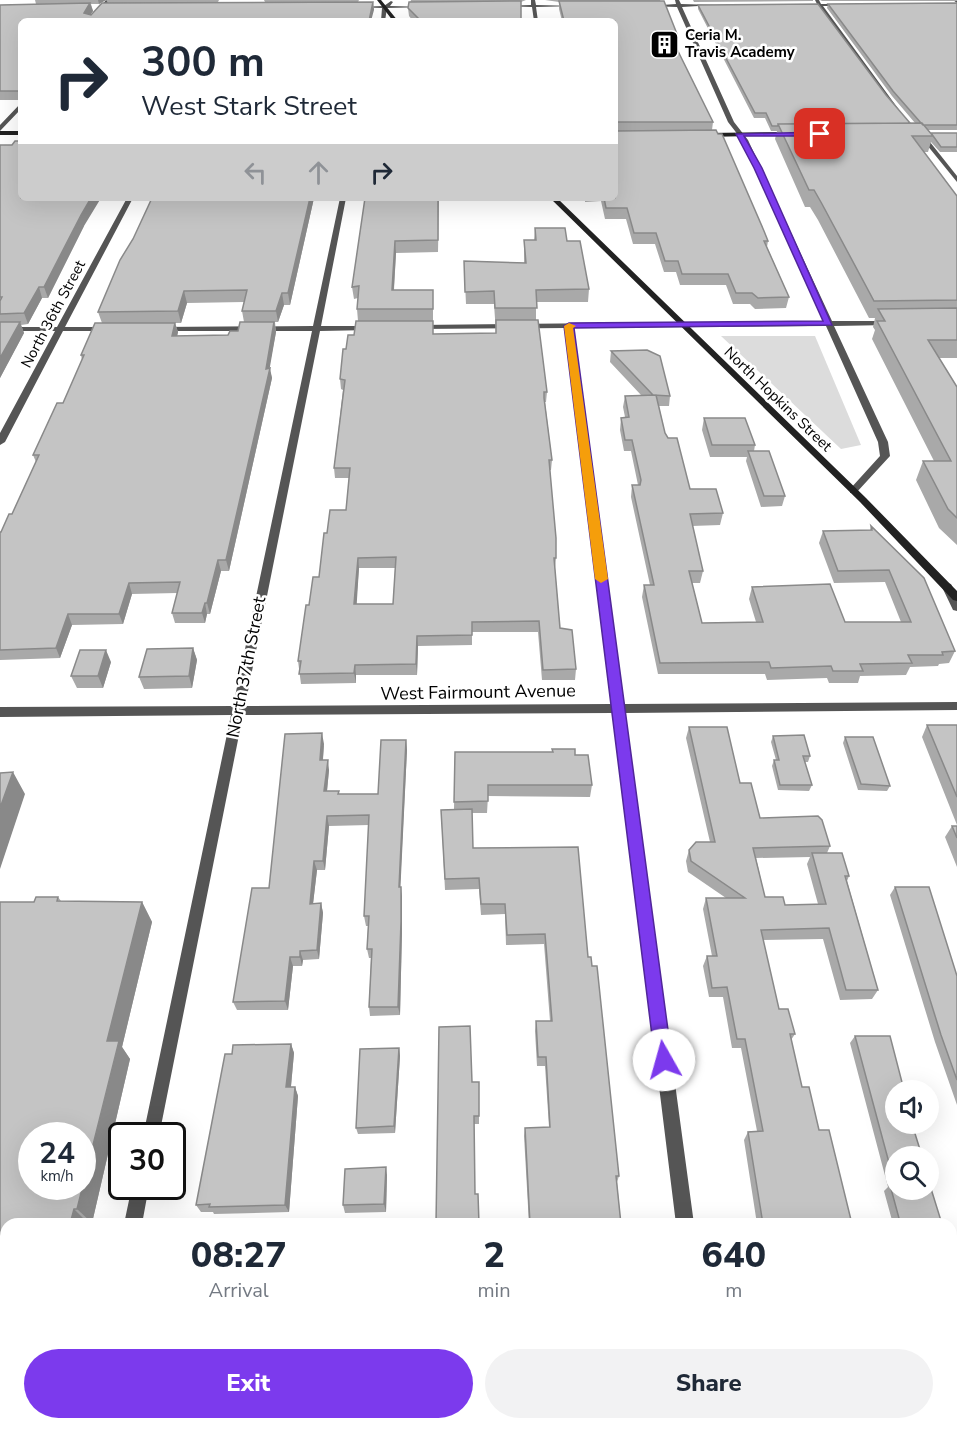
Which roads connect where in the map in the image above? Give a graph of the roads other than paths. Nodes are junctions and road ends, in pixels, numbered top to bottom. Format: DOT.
graph roads {
  1 [pos="108,0"];
  2 [pos="379,0"];
  3 [pos="394,0"];
  4 [pos="818,2"];
  5 [pos="956,2"];
  6 [pos="534,3"];
  7 [pos="677,3"];
  8 [pos="949,4"];
  9 [pos="724,5"];
  10 [pos="798,5"];
  11 [pos="853,5"];
  12 [pos="502,6"];
  13 [pos="585,6"];
  14 [pos="646,6"];
  15 [pos="350,7"];
  16 [pos="385,7"];
  17 [pos="438,7"];
  18 [pos="88,8"];
  19 [pos="102,8"];
  20 [pos="113,8"];
  21 [pos="93,18"];
  22 [pos="383,18"];
  23 [pos="394,18"];
  24 [pos="536,18"];
  25 [pos="18,109"];
  26 [pos="698,128"];
  27 [pos="796,128"];
  28 [pos="0,131"];
  29 [pos="737,131"];
  30 [pos="921,131"];
  31 [pos="18,133"];
  32 [pos="802,134"];
  33 [pos="931,134"];
  34 [pos="694,135"];
  35 [pos="0,141"];
  36 [pos="18,141"];
  37 [pos="957,180"];
  38 [pos="128,201"];
  39 [pos="342,201"];
  40 [pos="556,201"];
  41 [pos="828,323"];
  42 [pos="895,323"];
  43 [pos="681,325"];
  44 [pos="569,326"];
  45 [pos="406,327"];
  46 [pos="315,328"];
  47 [pos="383,328"];
  48 [pos="0,329"];
  49 [pos="61,329"];
  50 [pos="118,329"];
  51 [pos="154,329"];
  52 [pos="0,442"];
  53 [pos="854,491"];
  54 [pos="947,586"];
  55 [pos="957,597"];
  56 [pos="957,607"];
  57 [pos="957,706"];
  58 [pos="618,708"];
  59 [pos="0,712"];
  60 [pos="237,712"];
  61 [pos="154,1122"];
  62 [pos="138,1200"];
  63 [pos="134,1218"];
  64 [pos="684,1218"];
  1 -- 19 [label="street"];
  2 -- 16 [label="main road"];
  3 -- 16 [label="street"];
  4 -- 10 [label="street"];
  4 -- 11 [label="street"];
  4 -- 30 [label="street"];
  5 -- 8 [label="street"];
  6 -- 12 [label="street"];
  6 -- 13 [label="street"];
  6 -- 24 [label="street"];
  7 -- 9 [label="street"];
  7 -- 14 [label="street"];
  7 -- 29 [label="street"];
  15 -- 16 [label="street"];
  16 -- 17 [label="street"];
  16 -- 22 [label="street"];
  16 -- 23 [label="main road"];
  18 -- 19 [label="street"];
  19 -- 20 [label="street"];
  19 -- 21 [label="street"];
  25 -- 28 [label="street"];
  26 -- 29 [label="main road"];
  27 -- 29 [label="main road"];
  28 -- 31 [label="main road"];
  29 -- 32 [label="main road"];
  29 -- 34 [label="main road"];
  29 -- 41 [label="street"];
  30 -- 33 [label="main road"];
  30 -- 37 [label="street"];
  35 -- 36 [label="main road"];
  38 -- 49 [label="street, North 36th Street"];
  39 -- 46 [label="street, North 37th Street"];
  40 -- 43 [label="main road, North Hopkins Street"];
  41 -- 42 [label="street"];
  41 -- 43 [label="street"];
  41 -- 53 [label="street"];
  43 -- 44 [label="street"];
  43 -- 53 [label="main road, North Hopkins Street"];
  44 -- 45 [label="street"];
  44 -- 58 [label="street"];
  46 -- 47 [label="street"];
  46 -- 51 [label="street"];
  46 -- 60 [label="street, North 37th Street"];
  48 -- 49 [label="street"];
  49 -- 50 [label="street"];
  49 -- 52 [label="street, North 36th Street"];
  53 -- 54 [label="main road, North Hopkins Street"];
  54 -- 55 [label="main road, North Hopkins Street"];
  54 -- 56 [label="street"];
  57 -- 58 [label="street, West Fairmount Avenue"];
  58 -- 60 [label="street, West Fairmount Avenue"];
  58 -- 64 [label="street"];
  59 -- 60 [label="street, West Fairmount Avenue"];
  60 -- 61 [label="street, North 37th Street"];
  62 -- 63 [label="street"];
}
